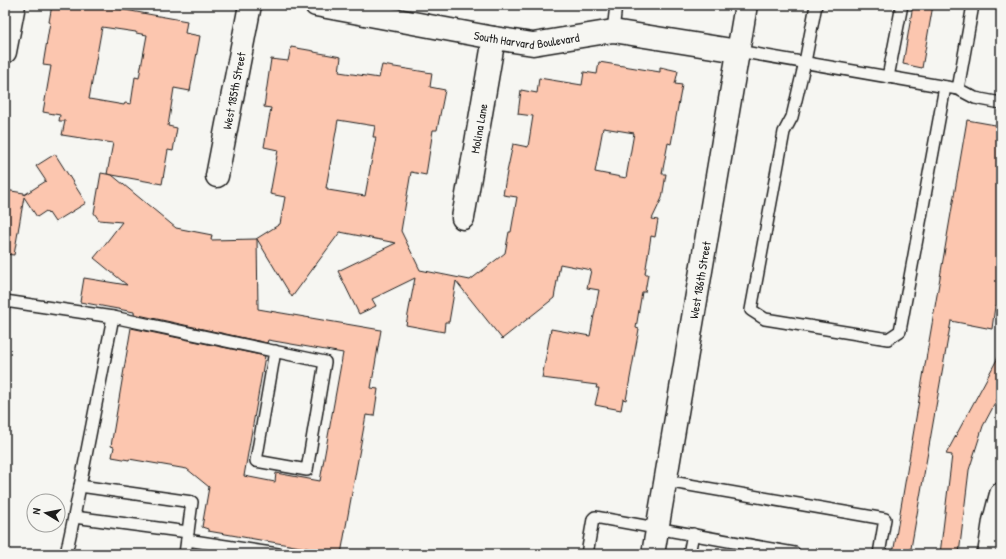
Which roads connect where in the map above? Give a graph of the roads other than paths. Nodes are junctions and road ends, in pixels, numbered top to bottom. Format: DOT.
graph roads {
  1 [pos="14,5"];
  2 [pos="250,5"];
  3 [pos="316,5"];
  4 [pos="616,5"];
  5 [pos="746,5"];
  6 [pos="816,5"];
  7 [pos="902,5"];
  8 [pos="973,5"];
  9 [pos="613,32"];
  10 [pos="494,38"];
  11 [pos="738,51"];
  12 [pos="5,52"];
  13 [pos="805,62"];
  14 [pos="888,77"];
  15 [pos="945,87"];
  16 [pos="958,89"];
  17 [pos="1001,103"];
  18 [pos="217,176"];
  19 [pos="463,218"];
  20 [pos="5,300"];
  21 [pos="113,317"];
  22 [pos="276,351"];
  23 [pos="666,482"];
  24 [pos="80,486"];
  25 [pos="1001,494"];
  26 [pos="74,517"];
  27 [pos="658,528"];
  28 [pos="693,534"];
  29 [pos="187,536"];
  30 [pos="66,554"];
  31 [pos="185,554"];
  32 [pos="278,554"];
  33 [pos="587,554"];
  34 [pos="654,554"];
  35 [pos="689,554"];
  36 [pos="794,554"];
  37 [pos="879,554"];
  38 [pos="989,554"];
  1 -- 12 [label="main road"];
  2 -- 18 [label="main road, West 185th Street"];
  3 -- 10 [label="main road, South Harvard Boulevard"];
  4 -- 9 [label="lane"];
  5 -- 11 [label="main road, West 186th Street"];
  6 -- 13 [label="lane"];
  7 -- 14 [label="lane"];
  8 -- 16 [label="lane"];
  9 -- 10 [label="main road, South Harvard Boulevard"];
  9 -- 11 [label="main road, South Harvard Boulevard"];
  10 -- 19 [label="main road, Molina Lane"];
  11 -- 13 [label="lane"];
  11 -- 23 [label="main road, West 186th Street"];
  13 -- 14 [label="lane"];
  13 -- 15 [label="lane"];
  14 -- 15 [label="lane"];
  15 -- 16 [label="lane"];
  16 -- 17 [label="lane"];
  20 -- 21 [label="lane"];
  21 -- 22 [label="lane"];
  21 -- 24 [label="lane"];
  22 -- 22 [label="lane"];
  23 -- 27 [label="main road, West 186th Street"];
  23 -- 37 [label="lane"];
  24 -- 26 [label="lane"];
  24 -- 29 [label="lane"];
  25 -- 38 [label="main road"];
  26 -- 29 [label="lane"];
  26 -- 30 [label="lane"];
  27 -- 28 [label="lane"];
  27 -- 33 [label="lane"];
  27 -- 34 [label="main road, West 186th Street"];
  28 -- 35 [label="lane"];
  28 -- 36 [label="lane"];
  29 -- 31 [label="lane"];
  29 -- 32 [label="lane"];
}
